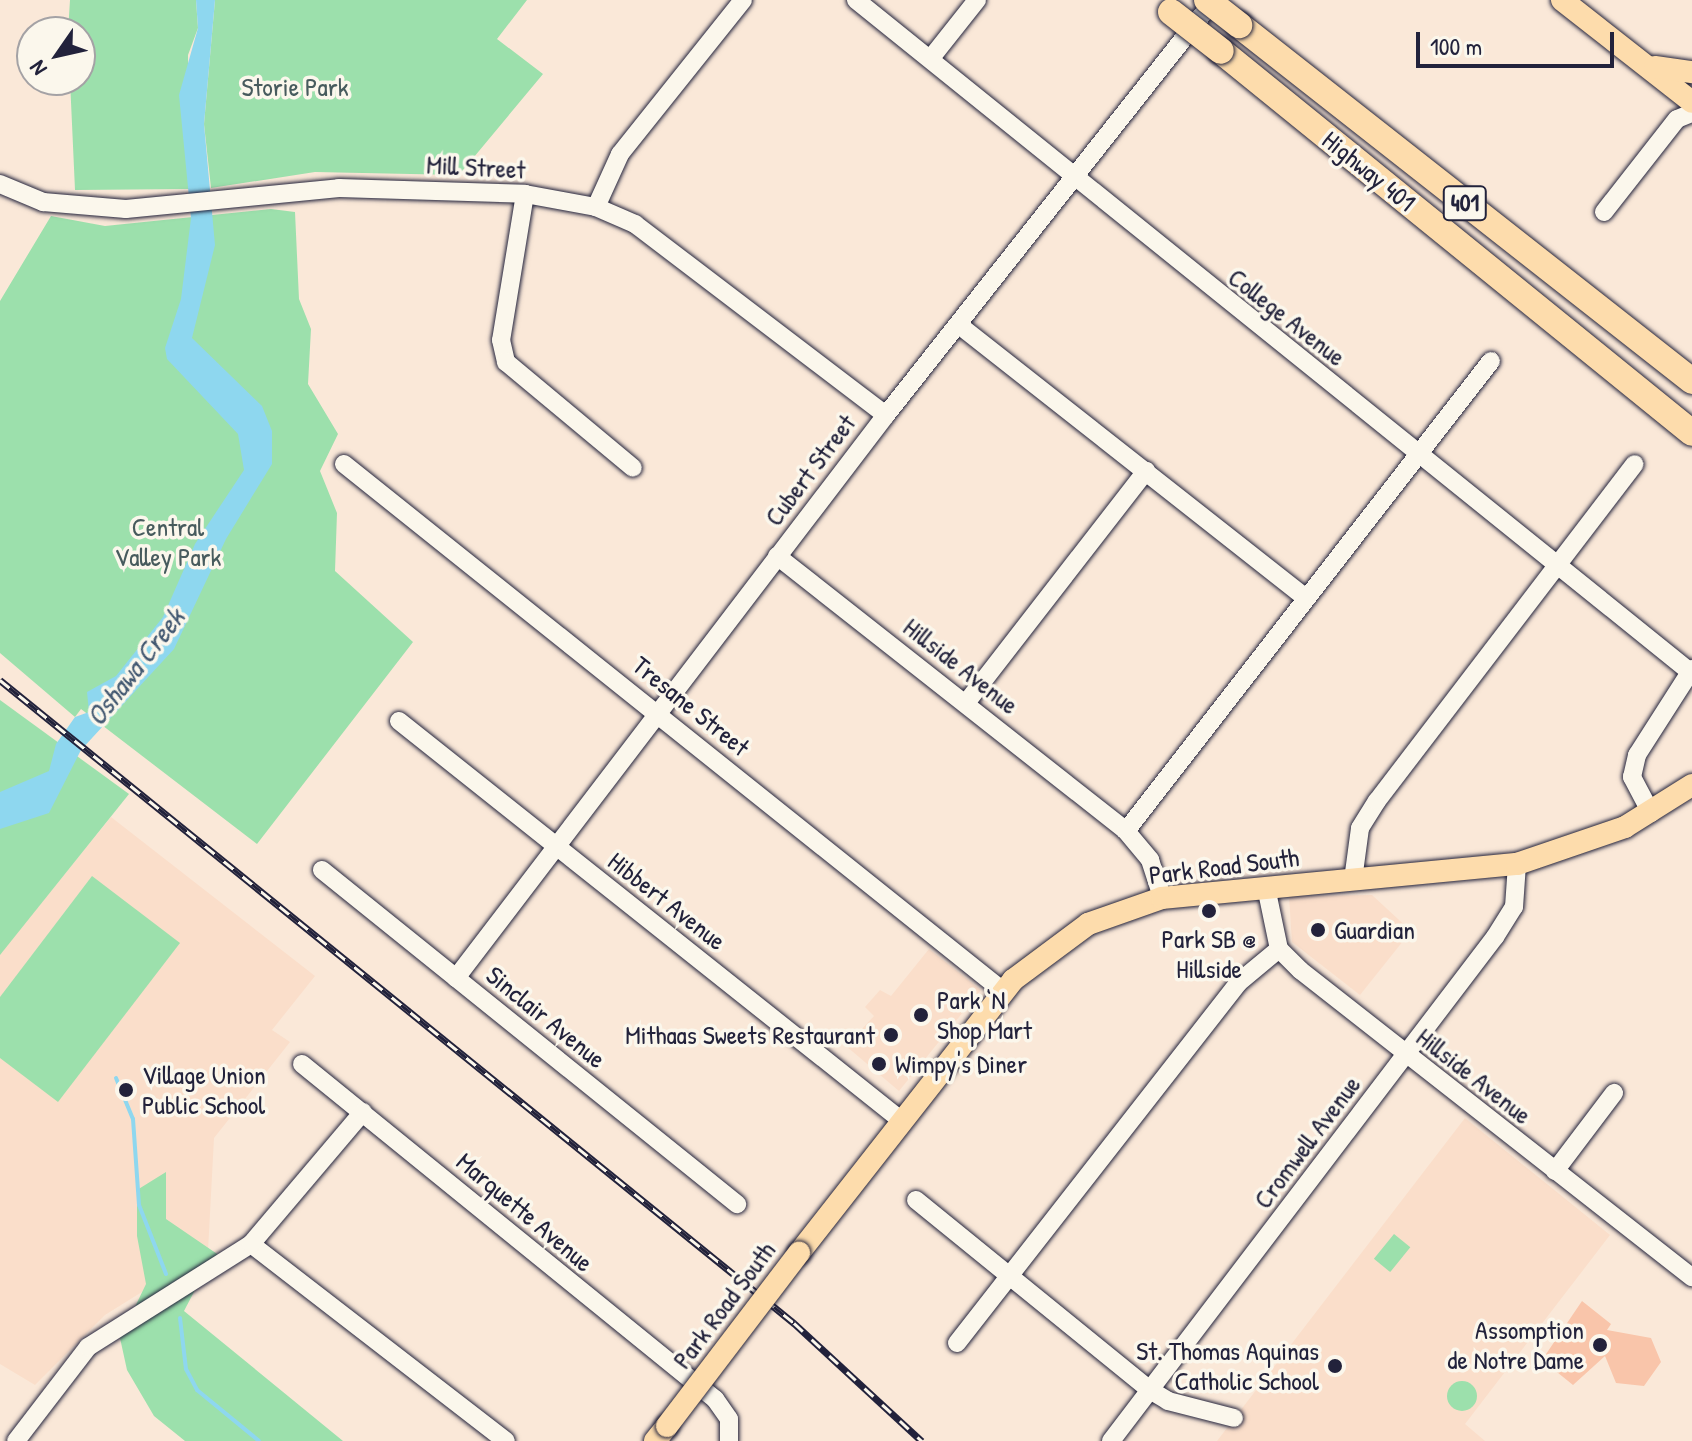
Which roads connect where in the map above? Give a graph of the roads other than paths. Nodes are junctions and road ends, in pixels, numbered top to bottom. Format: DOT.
graph roads {
  1 [pos="743,0"];
  2 [pos="856,0"];
  3 [pos="977,0"];
  4 [pos="1207,0"];
  5 [pos="1214,0"];
  6 [pos="1562,0"];
  7 [pos="1164,6"];
  8 [pos="931,58"];
  9 [pos="1642,61"];
  10 [pos="1692,72"];
  11 [pos="1692,102"];
  12 [pos="1692,113"];
  13 [pos="1073,175"];
  14 [pos="0,184"];
  15 [pos="525,194"];
  16 [pos="596,207"];
  17 [pos="1604,212"];
  18 [pos="959,325"];
  19 [pos="1491,361"];
  20 [pos="1692,381"];
  21 [pos="886,415"];
  22 [pos="1692,433"];
  23 [pos="1420,450"];
  24 [pos="344,464"];
  25 [pos="1635,464"];
  26 [pos="633,468"];
  27 [pos="1146,471"];
  28 [pos="777,556"];
  29 [pos="1559,562"];
  30 [pos="1306,598"];
  31 [pos="1691,670"];
  32 [pos="966,703"];
  33 [pos="660,713"];
  34 [pos="399,721"];
  35 [pos="1692,785"];
  36 [pos="1651,813"];
  37 [pos="1126,831"];
  38 [pos="557,847"];
  39 [pos="1517,864"];
  40 [pos="322,870"];
  41 [pos="1353,880"];
  42 [pos="1266,887"];
  43 [pos="1162,898"];
  44 [pos="1279,949"];
  45 [pos="456,978"];
  46 [pos="1003,991"];
  47 [pos="1406,1056"];
  48 [pos="302,1064"];
  49 [pos="1614,1093"];
  50 [pos="363,1112"];
  51 [pos="902,1121"];
  52 [pos="1555,1171"];
  53 [pos="916,1200"];
  54 [pos="737,1204"];
  55 [pos="251,1244"];
  56 [pos="1692,1277"];
  57 [pos="1010,1279"];
  58 [pos="957,1343"];
  59 [pos="1150,1390"];
  60 [pos="1234,1418"];
  61 [pos="661,1433"];
  62 [pos="16,1441"];
  63 [pos="506,1441"];
  64 [pos="729,1441"];
  65 [pos="1111,1441"];
  1 -- 16 [label="street"];
  2 -- 8 [label="street, College Avenue"];
  3 -- 8 [label="street"];
  4 -- 20 [label="highway, Highway 401 / 401, bridge"];
  5 -- 13 [label="street, Cubert Street"];
  6 -- 9 [label="main road"];
  7 -- 22 [label="highway, Highway 401 / 401, bridge"];
  8 -- 13 [label="street, College Avenue"];
  9 -- 10 [label="main road"];
  9 -- 11 [label="main road"];
  12 -- 17 [label="street"];
  13 -- 18 [label="street, Cubert Street"];
  13 -- 23 [label="street, College Avenue"];
  14 -- 15 [label="street, Mill Street"];
  15 -- 16 [label="street, Mill Street"];
  15 -- 26 [label="street"];
  16 -- 21 [label="street, Mill Street"];
  18 -- 21 [label="street, Cubert Street"];
  18 -- 27 [label="street"];
  19 -- 23 [label="street, Park Road South"];
  21 -- 28 [label="street, Cubert Street"];
  23 -- 29 [label="street, College Avenue"];
  23 -- 30 [label="street, Park Road South"];
  24 -- 33 [label="street, Tresane Street"];
  25 -- 29 [label="street"];
  27 -- 30 [label="street"];
  27 -- 32 [label="street"];
  28 -- 32 [label="street, Hillside Avenue"];
  28 -- 33 [label="street, Cubert Street"];
  29 -- 31 [label="street, College Avenue"];
  29 -- 41 [label="street"];
  30 -- 37 [label="street, Park Road South"];
  31 -- 36 [label="street"];
  32 -- 37 [label="street, Hillside Avenue"];
  33 -- 38 [label="street, Cubert Street"];
  33 -- 46 [label="street, Tresane Street"];
  34 -- 38 [label="street, Hibbert Avenue"];
  35 -- 36 [label="main road, Park Road South"];
  36 -- 39 [label="main road, Park Road South"];
  37 -- 43 [label="street, Hillside Avenue"];
  38 -- 45 [label="street, Cubert Street"];
  38 -- 51 [label="street, Hibbert Avenue"];
  39 -- 41 [label="main road, Park Road South"];
  39 -- 47 [label="street, Cromwell Avenue"];
  40 -- 45 [label="street, Sinclair Avenue"];
  41 -- 42 [label="main road, Park Road South"];
  42 -- 43 [label="main road, Park Road South"];
  42 -- 44 [label="street"];
  43 -- 46 [label="main road, Park Road South"];
  44 -- 47 [label="street, Hillside Avenue"];
  44 -- 57 [label="street"];
  45 -- 54 [label="street, Sinclair Avenue"];
  46 -- 51 [label="main road, Park Road South"];
  47 -- 52 [label="street, Hillside Avenue"];
  47 -- 59 [label="street, Cromwell Avenue"];
  48 -- 50 [label="street, Marquette Avenue"];
  49 -- 52 [label="street"];
  50 -- 55 [label="street"];
  50 -- 64 [label="street, Marquette Avenue"];
  51 -- 61 [label="main road, Park Road South, bridge"];
  52 -- 56 [label="street, Hillside Avenue"];
  53 -- 57 [label="street"];
  55 -- 62 [label="street"];
  55 -- 63 [label="street"];
  57 -- 58 [label="street"];
  57 -- 59 [label="street"];
  59 -- 60 [label="street"];
  59 -- 65 [label="street, Cromwell Avenue"];
}
